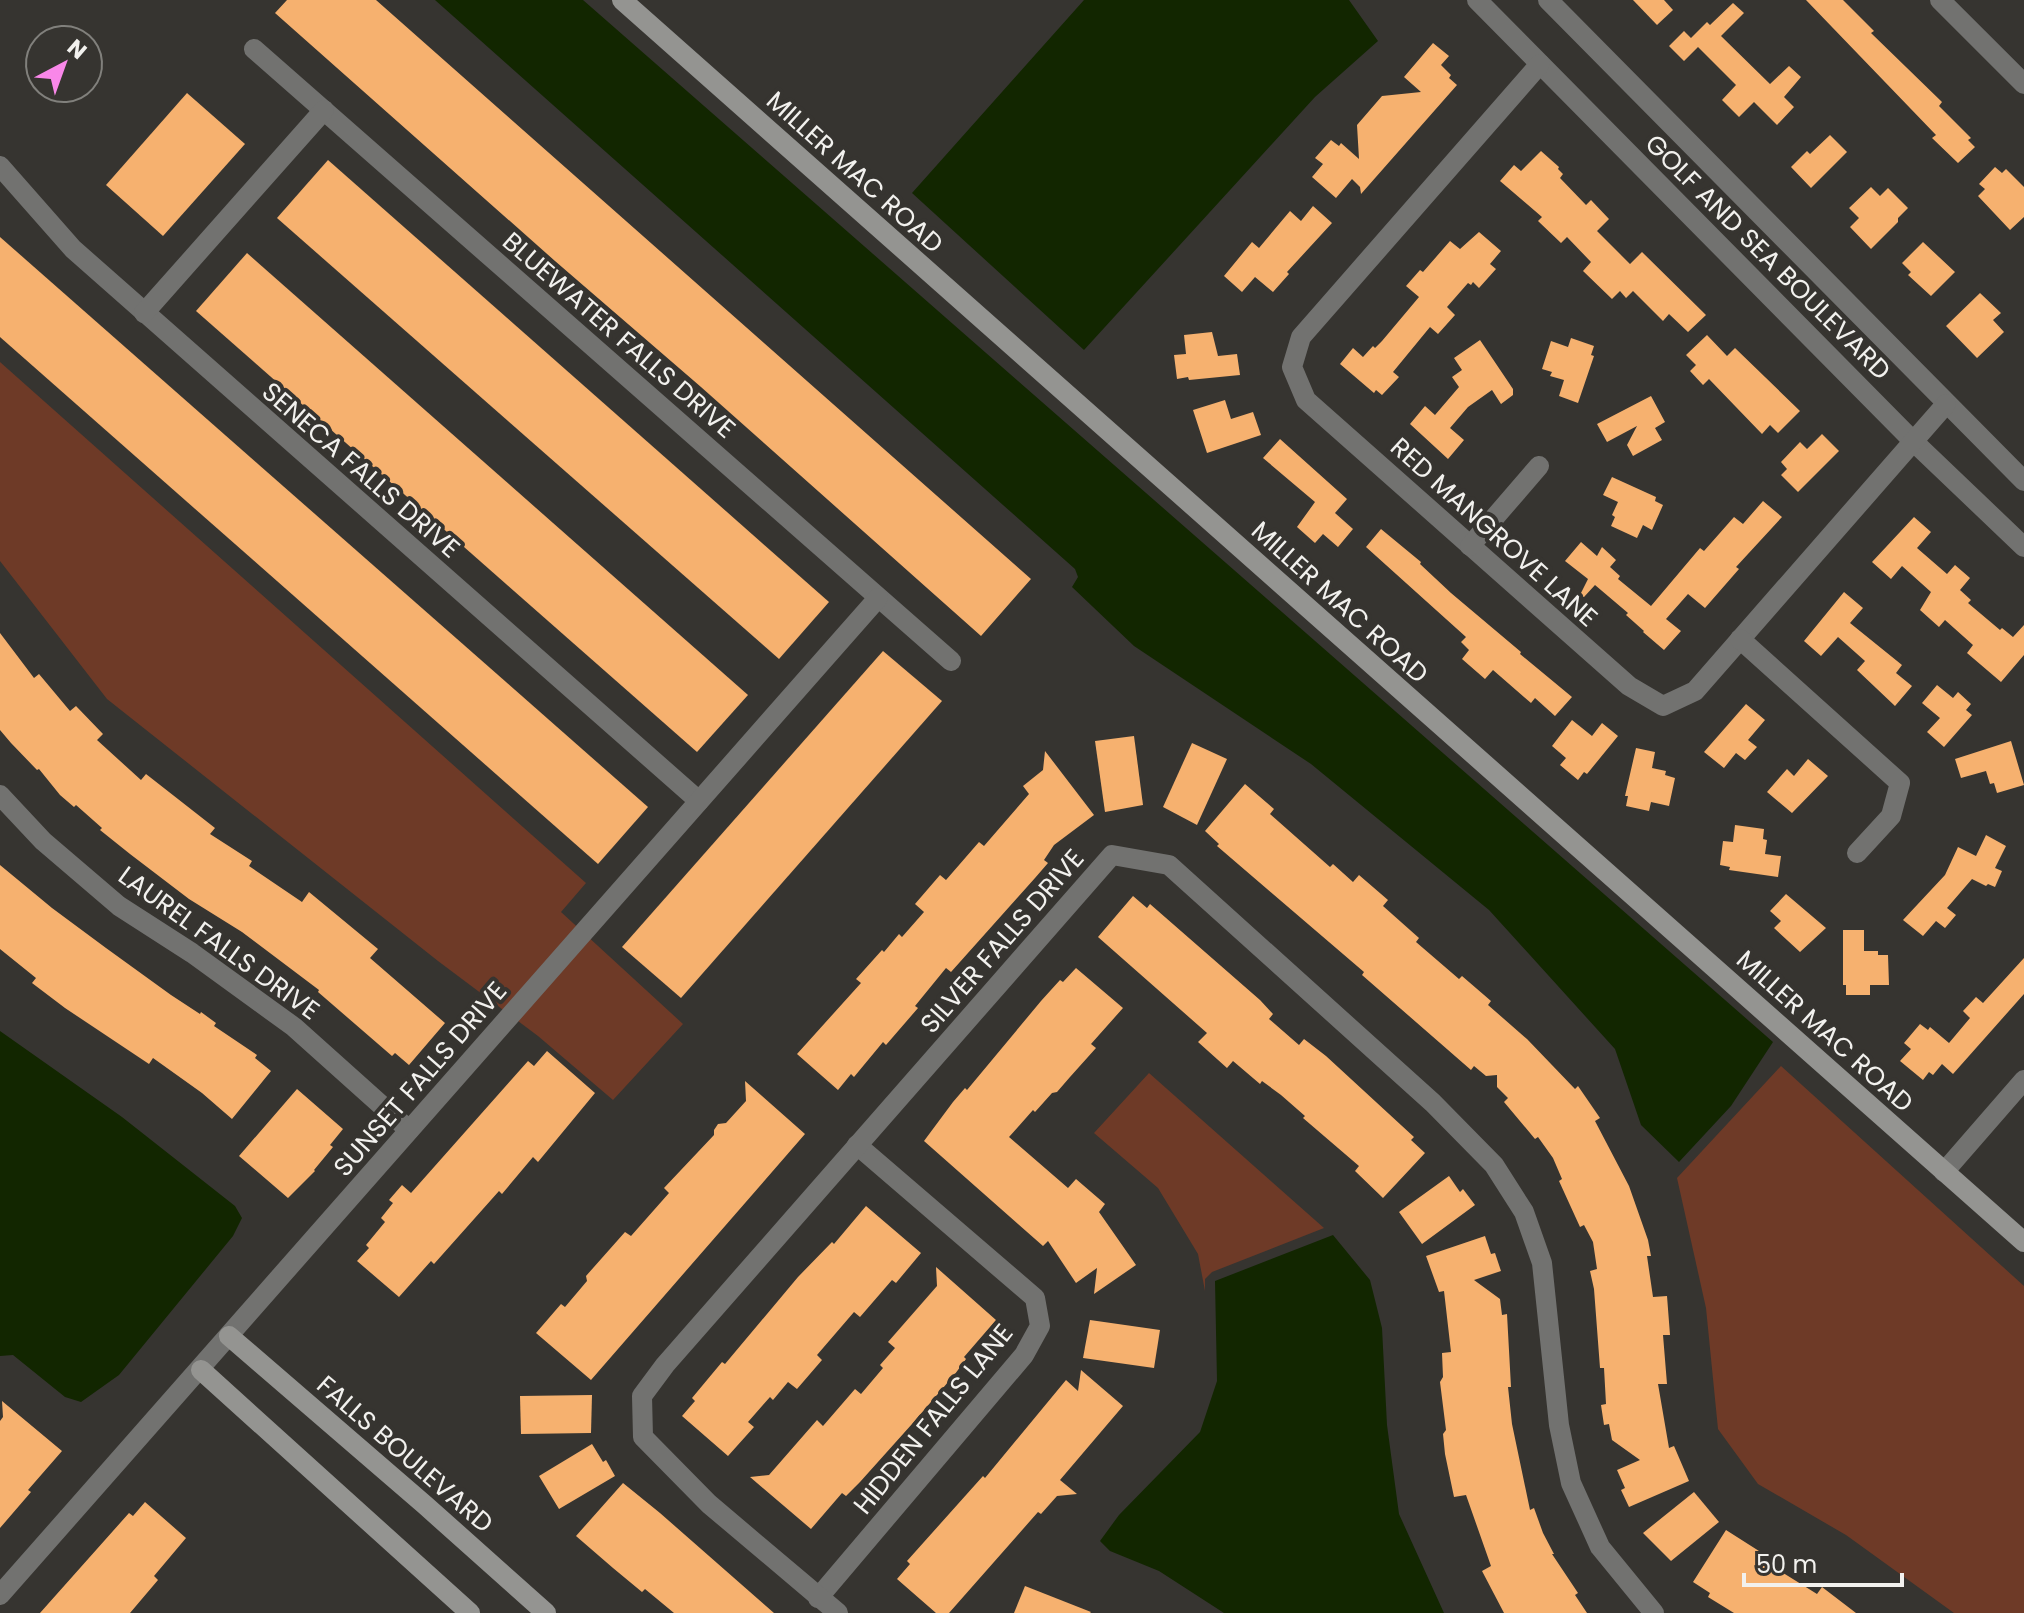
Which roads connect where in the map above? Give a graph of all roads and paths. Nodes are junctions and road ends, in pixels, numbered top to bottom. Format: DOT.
graph roads {
  1 [pos="622,0"];
  2 [pos="1477,0"];
  3 [pos="1548,0"];
  4 [pos="1940,0"];
  5 [pos="254,49"];
  6 [pos="1540,64"];
  7 [pos="2024,84"];
  8 [pos="324,110"];
  9 [pos="0,166"];
  10 [pos="144,313"];
  11 [pos="1946,404"];
  12 [pos="1914,442"];
  13 [pos="1539,466"];
  14 [pos="2024,481"];
  15 [pos="1470,546"];
  16 [pos="2024,547"];
  17 [pos="878,598"];
  18 [pos="1740,639"];
  19 [pos="951,661"];
  20 [pos="0,795"];
  21 [pos="699,801"];
  22 [pos="1857,853"];
  23 [pos="2024,1080"];
  24 [pos="409,1130"];
  25 [pos="857,1145"];
  26 [pos="1944,1172"];
  27 [pos="2024,1242"];
  28 [pos="229,1336"];
  29 [pos="201,1370"];
  30 [pos="0,1595"];
  31 [pos="818,1598"];
  32 [pos="1651,1612"];
  33 [pos="470,1613"];
  34 [pos="546,1613"];
  35 [pos="838,1613"];
  1 -- 26 [label="street, MILLER MAC ROAD"];
  2 -- 6 [label="street, GOLF AND SEA BOULEVARD"];
  3 -- 11 [label="street, GOLF AND SEA BOULEVARD"];
  4 -- 7 [label="street"];
  5 -- 8 [label="street, BLUEWATER FALLS DRIVE"];
  6 -- 12 [label="street, GOLF AND SEA BOULEVARD"];
  6 -- 15 [label="street, RED MANGROVE LANE"];
  8 -- 10 [label="street"];
  8 -- 17 [label="street, BLUEWATER FALLS DRIVE"];
  9 -- 10 [label="street, SENECA FALLS DRIVE"];
  10 -- 21 [label="street, SENECA FALLS DRIVE"];
  11 -- 12 [label="street, RED MANGROVE LANE"];
  11 -- 14 [label="street, GOLF AND SEA BOULEVARD"];
  12 -- 16 [label="street, GOLF AND SEA BOULEVARD"];
  12 -- 18 [label="street, RED MANGROVE LANE"];
  13 -- 15 [label="street"];
  15 -- 18 [label="street, RED MANGROVE LANE"];
  17 -- 19 [label="street, BLUEWATER FALLS DRIVE"];
  17 -- 21 [label="street, SUNSET FALLS DRIVE"];
  18 -- 22 [label="street"];
  20 -- 24 [label="street, LAUREL FALLS DRIVE"];
  21 -- 24 [label="street, SUNSET FALLS DRIVE"];
  23 -- 26 [label="street"];
  24 -- 28 [label="street, SUNSET FALLS DRIVE"];
  25 -- 31 [label="street, SILVER FALLS DRIVE"];
  25 -- 31 [label="street, HIDDEN FALLS LANE"];
  25 -- 32 [label="street, SILVER FALLS DRIVE"];
  26 -- 27 [label="street, MILLER MAC ROAD"];
  28 -- 29 [label="street, SUNSET FALLS DRIVE"];
  28 -- 34 [label="street, FALLS BOULEVARD"];
  29 -- 30 [label="street, SUNSET FALLS DRIVE"];
  29 -- 33 [label="street"];
  31 -- 35 [label="street, SILVER FALLS DRIVE"];
}
